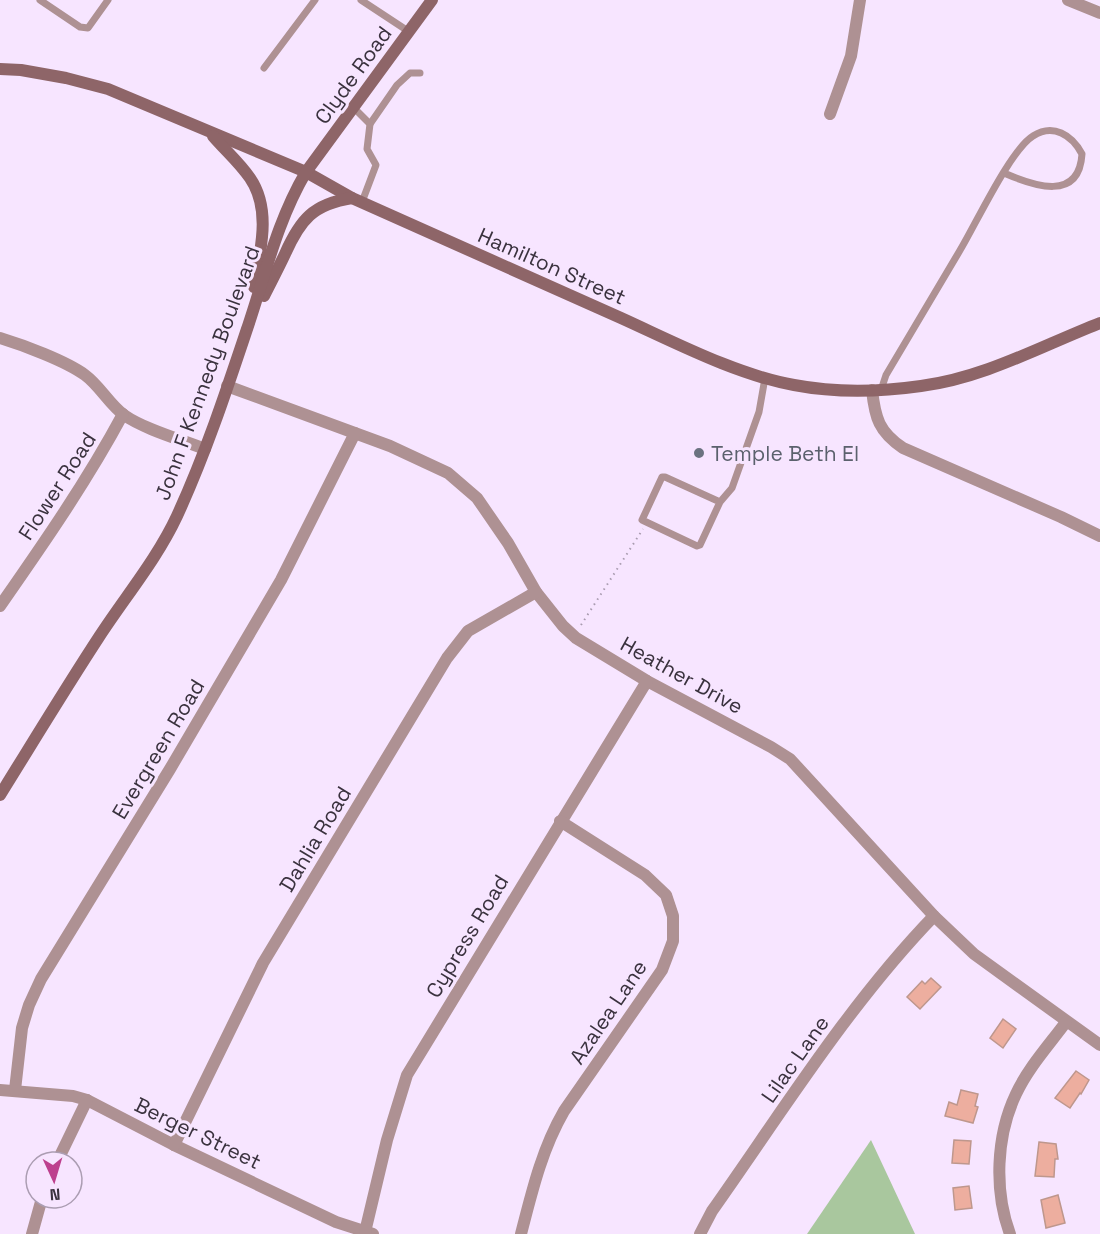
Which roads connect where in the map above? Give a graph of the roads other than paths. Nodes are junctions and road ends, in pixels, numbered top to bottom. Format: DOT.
graph roads {
  1 [pos="40,0"];
  2 [pos="108,0"];
  3 [pos="315,0"];
  4 [pos="361,0"];
  5 [pos="432,0"];
  6 [pos="860,0"];
  7 [pos="1068,0"];
  8 [pos="1100,12"];
  9 [pos="408,32"];
  10 [pos="264,68"];
  11 [pos="0,69"];
  12 [pos="420,73"];
  13 [pos="353,107"];
  14 [pos="830,114"];
  15 [pos="370,124"];
  16 [pos="211,132"];
  17 [pos="306,172"];
  18 [pos="1004,173"];
  19 [pos="357,200"];
  20 [pos="1100,323"];
  21 [pos="247,330"];
  22 [pos="0,338"];
  23 [pos="765,378"];
  24 [pos="227,386"];
  25 [pos="876,390"];
  26 [pos="123,414"];
  27 [pos="355,434"];
  28 [pos="205,449"];
  29 [pos="720,502"];
  30 [pos="1100,536"];
  31 [pos="536,592"];
  32 [pos="0,606"];
  33 [pos="647,681"];
  34 [pos="0,795"];
  35 [pos="560,821"];
  36 [pos="934,916"];
  37 [pos="1066,1022"];
  38 [pos="1100,1045"];
  39 [pos="0,1090"];
  40 [pos="15,1090"];
  41 [pos="87,1100"];
  42 [pos="174,1145"];
  43 [pos="63,1150"];
  44 [pos="39,1210"];
  45 [pos="369,1233"];
  46 [pos="32,1234"];
  47 [pos="521,1234"];
  48 [pos="700,1234"];
  49 [pos="1010,1234"];
  1 -- 2 [label="lane"];
  3 -- 10 [label="lane"];
  4 -- 9 [label="lane"];
  5 -- 9 [label="street, Clyde Road"];
  6 -- 14 [label="street"];
  7 -- 8 [label="street"];
  9 -- 13 [label="street, Clyde Road"];
  11 -- 16 [label="street, Hamilton Street"];
  12 -- 15 [label="lane"];
  13 -- 15 [label="lane"];
  13 -- 17 [label="street, Clyde Road"];
  15 -- 19 [label="lane"];
  16 -- 17 [label="street, Hamilton Street"];
  16 -- 21 [label="street"];
  17 -- 19 [label="street, Hamilton Street"];
  17 -- 21 [label="street, John F Kennedy Boulevard"];
  18 -- 18 [label="lane"];
  18 -- 25 [label="lane"];
  19 -- 21 [label="street"];
  19 -- 23 [label="street, Hamilton Street"];
  20 -- 25 [label="street, Hamilton Street"];
  21 -- 24 [label="street, John F Kennedy Boulevard"];
  22 -- 26 [label="street"];
  23 -- 25 [label="street, Hamilton Street"];
  23 -- 29 [label="lane"];
  24 -- 27 [label="street, Heather Drive"];
  24 -- 28 [label="street, John F Kennedy Boulevard"];
  25 -- 30 [label="street"];
  26 -- 28 [label="street"];
  26 -- 32 [label="street, Flower Road"];
  27 -- 31 [label="street, Heather Drive"];
  27 -- 40 [label="street, Evergreen Road"];
  28 -- 34 [label="street, John F Kennedy Boulevard"];
  29 -- 29 [label="lane"];
  31 -- 33 [label="street, Heather Drive"];
  31 -- 42 [label="street, Dahlia Road"];
  33 -- 35 [label="street, Cypress Road"];
  33 -- 36 [label="street, Heather Drive"];
  35 -- 45 [label="street, Cypress Road"];
  35 -- 47 [label="street, Azalea Lane"];
  36 -- 37 [label="street, Heather Drive"];
  36 -- 48 [label="street, Lilac Lane"];
  37 -- 38 [label="street, Heather Drive"];
  37 -- 49 [label="street"];
  39 -- 40 [label="street, Berger Street"];
  40 -- 41 [label="street, Berger Street"];
  41 -- 42 [label="street, Berger Street"];
  41 -- 43 [label="street"];
  42 -- 45 [label="street, Berger Street"];
  44 -- 46 [label="street"];
}
